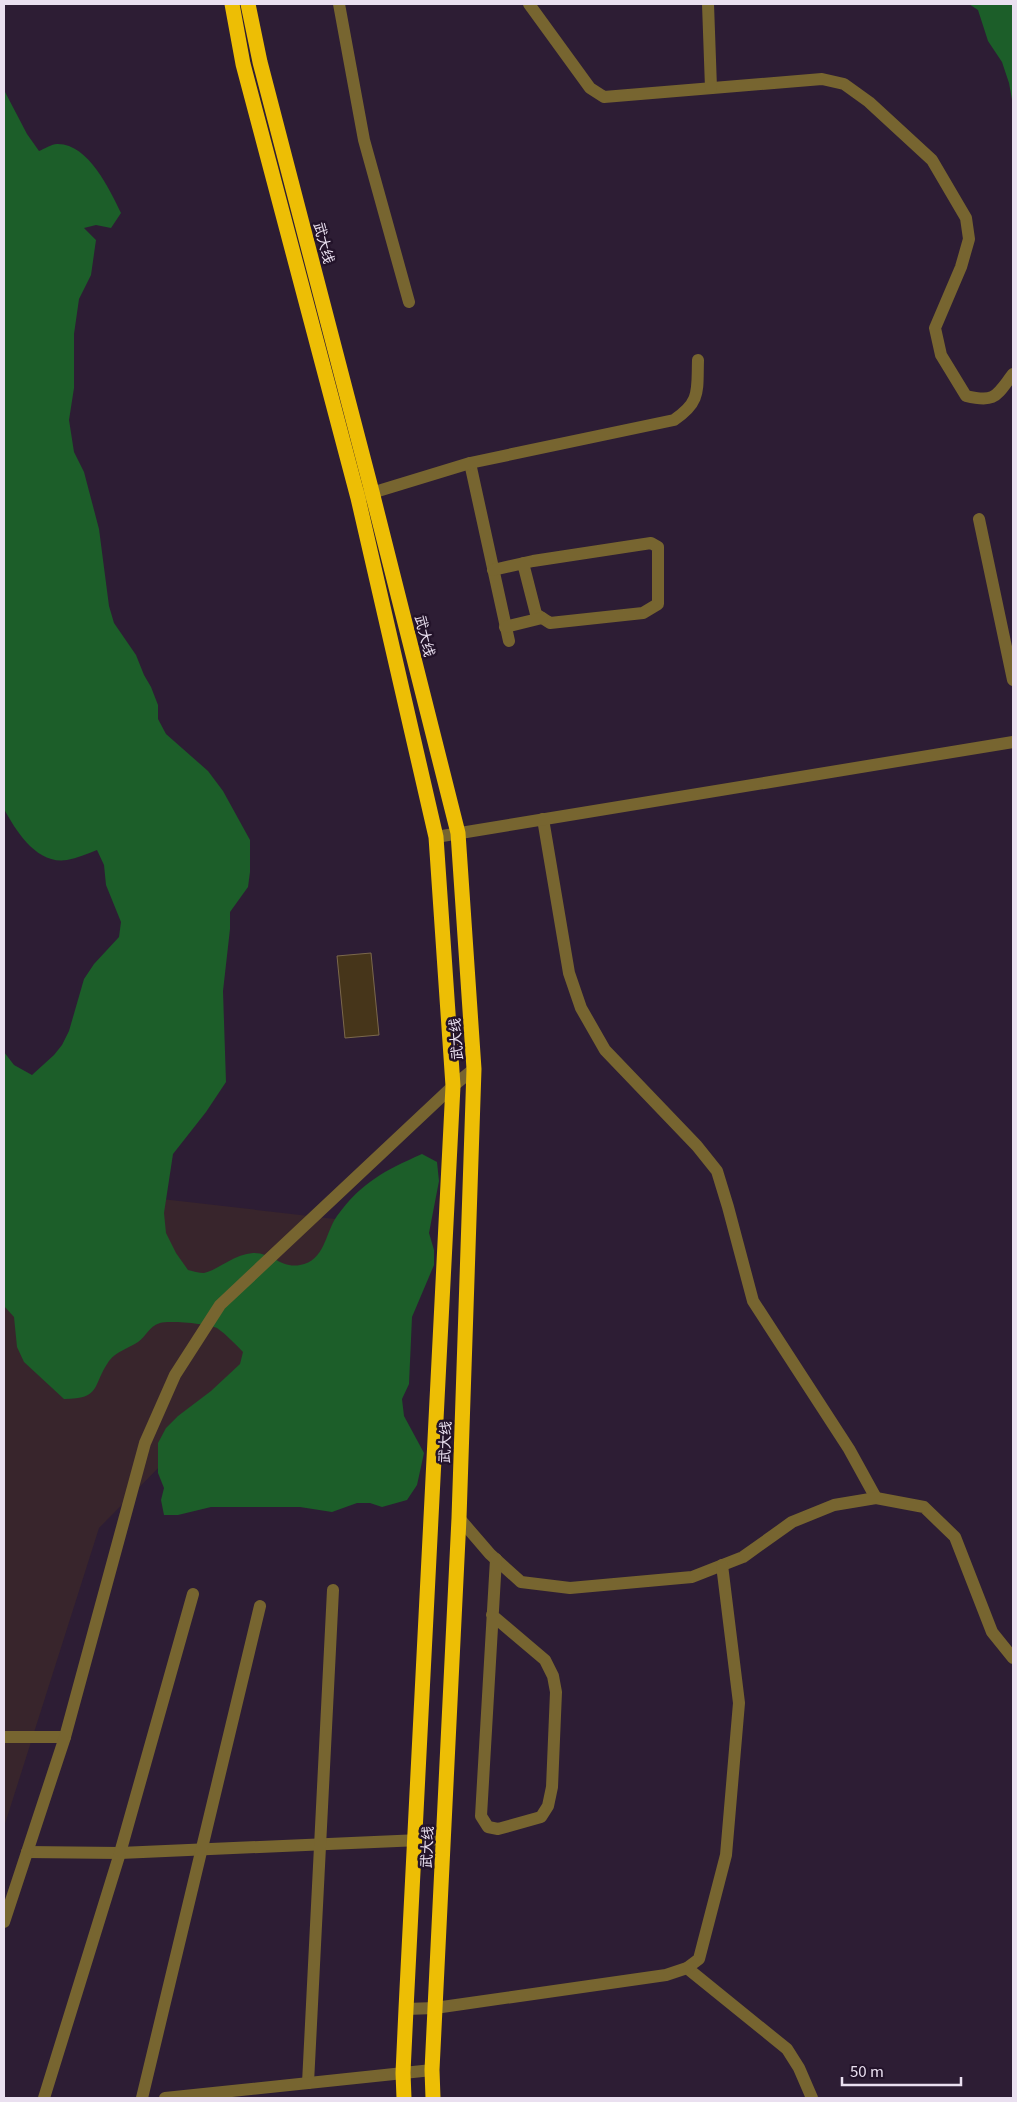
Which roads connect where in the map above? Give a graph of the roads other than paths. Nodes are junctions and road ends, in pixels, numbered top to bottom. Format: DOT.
graph roads {
  1 [pos="232,4"];
  2 [pos="248,4"];
  3 [pos="339,4"];
  4 [pos="529,4"];
  5 [pos="708,4"];
  6 [pos="711,88"];
  7 [pos="409,302"];
  8 [pos="698,360"];
  9 [pos="1013,374"];
  10 [pos="470,463"];
  11 [pos="372,492"];
  12 [pos="358,498"];
  13 [pos="979,519"];
  14 [pos="523,564"];
  15 [pos="493,570"];
  16 [pos="542,618"];
  17 [pos="506,627"];
  18 [pos="509,641"];
  19 [pos="1013,680"];
  20 [pos="1013,742"];
  21 [pos="543,819"];
  22 [pos="458,833"];
  23 [pos="436,837"];
  24 [pos="474,1069"];
  25 [pos="453,1086"];
  26 [pos="876,1498"];
  27 [pos="459,1518"];
  28 [pos="496,1559"];
  29 [pos="722,1565"];
  30 [pos="334,1590"];
  31 [pos="193,1594"];
  32 [pos="260,1606"];
  33 [pos="492,1615"];
  34 [pos="1013,1658"];
  35 [pos="4,1737"];
  36 [pos="65,1737"];
  37 [pos="443,1839"];
  38 [pos="414,1841"];
  39 [pos="320,1844"];
  40 [pos="203,1848"];
  41 [pos="27,1852"];
  42 [pos="120,1853"];
  43 [pos="4,1922"];
  44 [pos="687,1968"];
  45 [pos="435,2008"];
  46 [pos="406,2009"];
  47 [pos="432,2070"];
  48 [pos="403,2073"];
  49 [pos="308,2083"];
  50 [pos="193,2097"];
  51 [pos="44,2098"];
  52 [pos="142,2098"];
  53 [pos="165,2098"];
  54 [pos="404,2098"];
  55 [pos="433,2098"];
  56 [pos="812,2098"];
  1 -- 12 [label="highway, 武大线"];
  2 -- 11 [label="highway, 武大线"];
  3 -- 7 [label="street"];
  4 -- 6 [label="street"];
  5 -- 6 [label="street"];
  6 -- 9 [label="street"];
  8 -- 10 [label="street"];
  10 -- 11 [label="street"];
  10 -- 15 [label="street"];
  11 -- 12 [label="street"];
  11 -- 22 [label="highway, 武大线"];
  12 -- 23 [label="highway, 武大线"];
  13 -- 19 [label="street"];
  14 -- 15 [label="street"];
  14 -- 16 [label="street"];
  14 -- 16 [label="street"];
  15 -- 17 [label="street"];
  16 -- 17 [label="street"];
  17 -- 18 [label="street"];
  20 -- 21 [label="street"];
  21 -- 22 [label="street"];
  21 -- 26 [label="street"];
  22 -- 23 [label="street"];
  22 -- 24 [label="highway, 武大线"];
  23 -- 25 [label="highway, 武大线"];
  24 -- 25 [label="street"];
  24 -- 27 [label="highway, 武大线"];
  25 -- 36 [label="street"];
  25 -- 38 [label="highway, 武大线"];
  26 -- 29 [label="street"];
  26 -- 34 [label="street"];
  27 -- 28 [label="street"];
  27 -- 37 [label="highway, 武大线"];
  28 -- 29 [label="street"];
  28 -- 33 [label="street"];
  29 -- 44 [label="street"];
  30 -- 39 [label="street"];
  31 -- 42 [label="street"];
  32 -- 40 [label="street"];
  33 -- 33 [label="street"];
  35 -- 36 [label="street"];
  36 -- 41 [label="street"];
  37 -- 38 [label="street"];
  37 -- 45 [label="highway, 武大线"];
  38 -- 39 [label="street"];
  38 -- 46 [label="highway, 武大线"];
  39 -- 40 [label="street"];
  39 -- 49 [label="street"];
  40 -- 42 [label="street"];
  40 -- 52 [label="street"];
  41 -- 42 [label="street"];
  41 -- 43 [label="street"];
  42 -- 51 [label="street"];
  44 -- 45 [label="street"];
  44 -- 56 [label="street"];
  45 -- 46 [label="street"];
  45 -- 47 [label="highway, 武大线"];
  46 -- 48 [label="highway, 武大线"];
  47 -- 48 [label="street"];
  47 -- 55 [label="highway, 武大线"];
  48 -- 49 [label="street"];
  48 -- 54 [label="highway, 武大线"];
  49 -- 50 [label="street"];
  50 -- 53 [label="street"];
}
